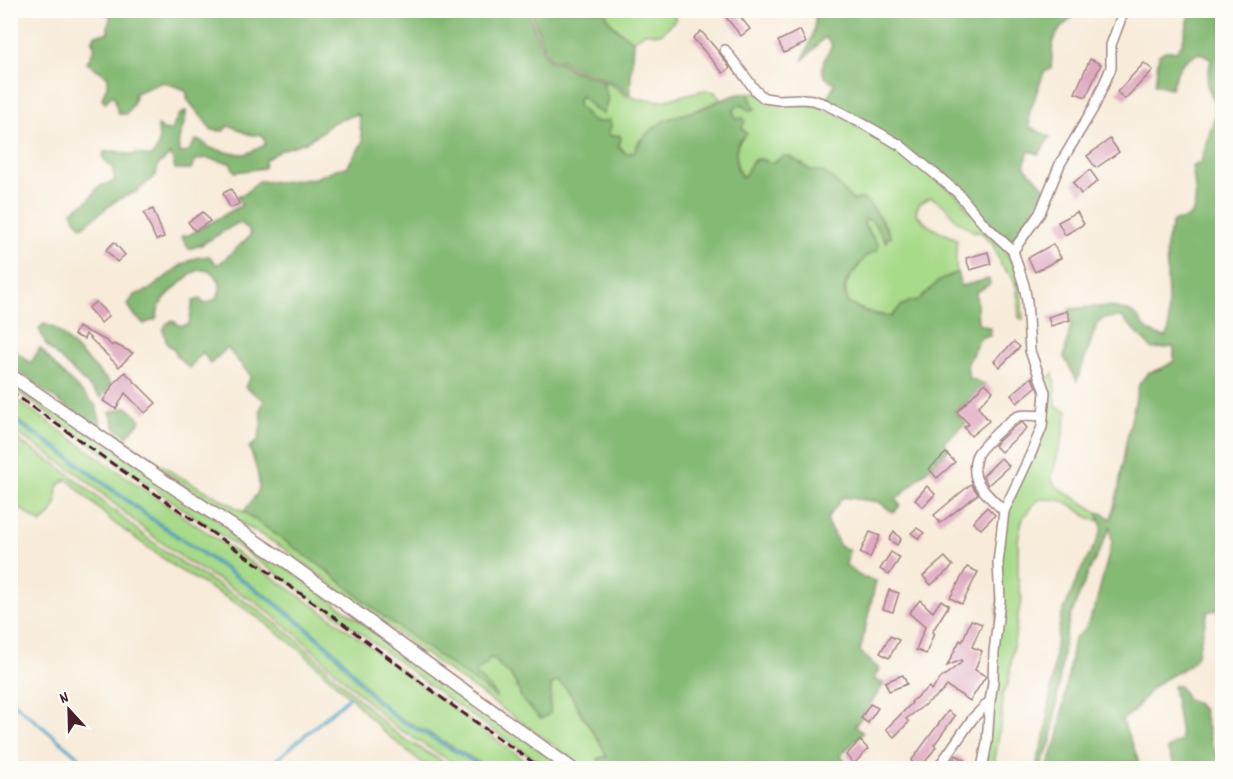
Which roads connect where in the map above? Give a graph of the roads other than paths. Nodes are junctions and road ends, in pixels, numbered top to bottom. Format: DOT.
graph roads {
  1 [pos="1124,10"];
  2 [pos="725,50"];
  3 [pos="1013,251"];
  4 [pos="10,375"];
  5 [pos="1042,416"];
  6 [pos="1004,511"];
  7 [pos="990,701"];
  8 [pos="571,768"];
  9 [pos="939,768"];
  10 [pos="982,768"];
  1 -- 3 [label="street"];
  2 -- 3 [label="street"];
  3 -- 5 [label="street"];
  4 -- 8 [label="street"];
  5 -- 6 [label="street"];
  5 -- 6 [label="street"];
  6 -- 7 [label="street"];
  7 -- 9 [label="street"];
  7 -- 10 [label="street"];
}
